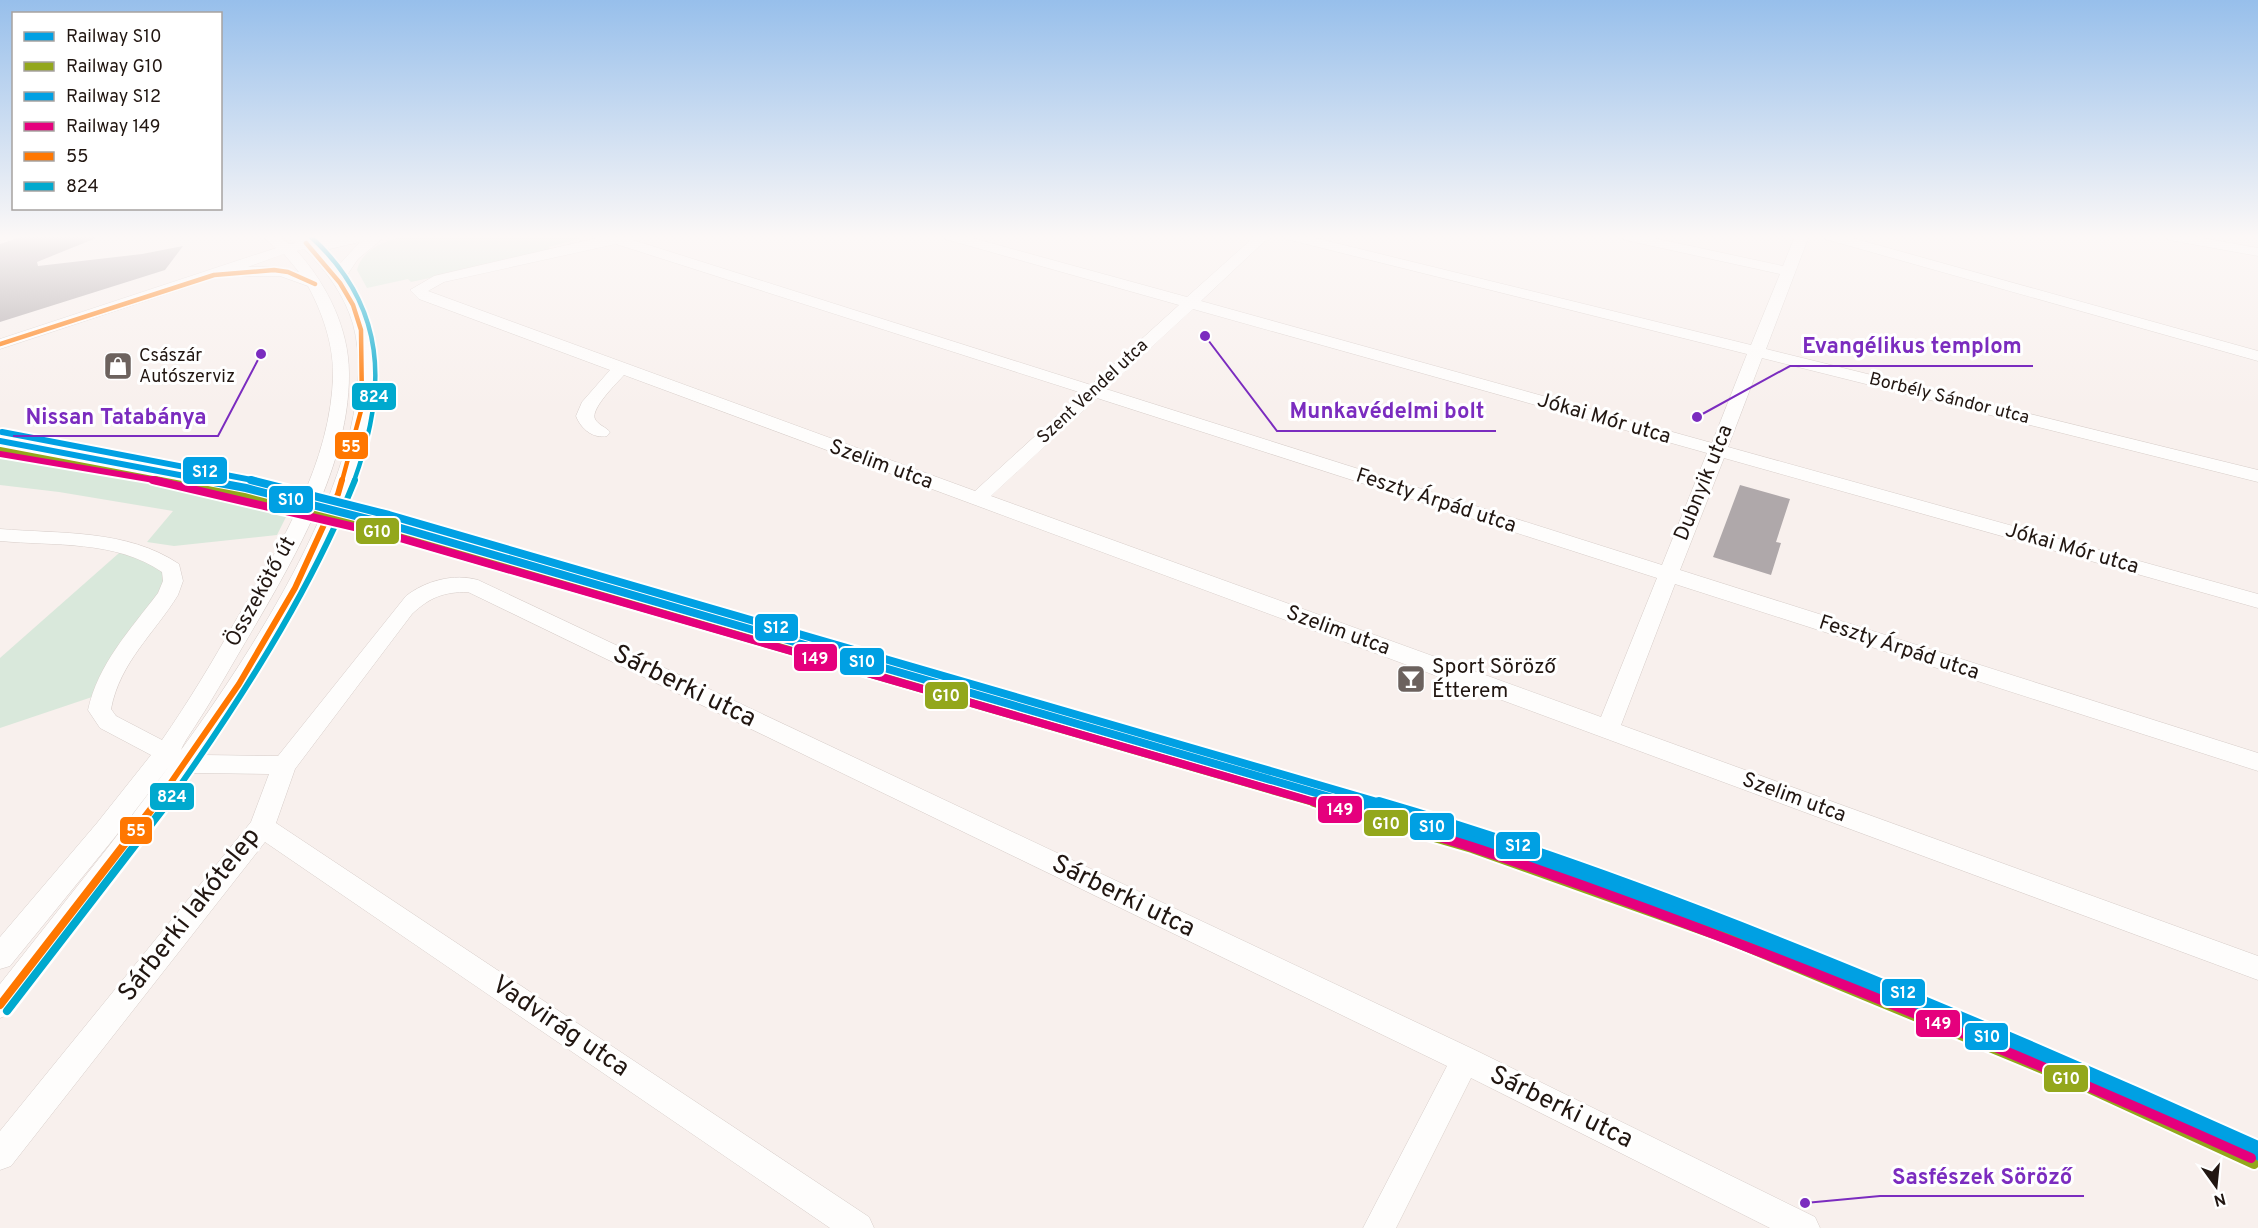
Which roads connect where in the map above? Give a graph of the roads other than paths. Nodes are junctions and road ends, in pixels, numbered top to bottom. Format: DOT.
graph roads {
  1 [pos="158,293"];
  2 [pos="328,293"];
  3 [pos="421,293"];
  4 [pos="791,293"];
  5 [pos="1154,293"];
  6 [pos="1200,293"];
  7 [pos="1523,293"];
  8 [pos="1779,293"];
  9 [pos="2034,293"];
  10 [pos="1189,303"];
  11 [pos="0,345"];
  12 [pos="1756,351"];
  13 [pos="2258,356"];
  14 [pos="620,369"];
  15 [pos="1093,392"];
  16 [pos="601,432"];
  17 [pos="1717,450"];
  18 [pos="2258,476"];
  19 [pos="976,500"];
  20 [pos="0,535"];
  21 [pos="1668,574"];
  22 [pos="436,586"];
  23 [pos="2258,602"];
  24 [pos="1607,730"];
  25 [pos="177,758"];
  26 [pos="2258,762"];
  27 [pos="284,765"];
  28 [pos="262,827"];
  29 [pos="0,957"];
  30 [pos="2258,968"];
  31 [pos="0,1005"];
  32 [pos="1465,1060"];
  33 [pos="0,1155"];
  34 [pos="858,1228"];
  35 [pos="1379,1228"];
  36 [pos="1804,1228"];
  1 -- 11 [label="street"];
  2 -- 25 [label="street, Összekötő út"];
  3 -- 14 [label="street, Szelim utca"];
  4 -- 15 [label="street, Feszty Árpád utca"];
  5 -- 10 [label="street, Jókai Mór utca"];
  6 -- 10 [label="street, Szent Vendel utca"];
  7 -- 12 [label="street, Borbély Sándor utca"];
  8 -- 12 [label="street, Dubnyik utca"];
  9 -- 13 [label="street"];
  10 -- 15 [label="street, Szent Vendel utca"];
  10 -- 17 [label="street, Jókai Mór utca"];
  12 -- 17 [label="street, Dubnyik utca"];
  12 -- 18 [label="street, Borbély Sándor utca"];
  14 -- 16 [label="street"];
  14 -- 19 [label="street, Szelim utca"];
  15 -- 19 [label="street, Szent Vendel utca"];
  15 -- 21 [label="street, Feszty Árpád utca"];
  17 -- 21 [label="street, Dubnyik utca"];
  17 -- 23 [label="street, Jókai Mór utca"];
  19 -- 24 [label="street, Szelim utca"];
  20 -- 25 [label="street"];
  21 -- 24 [label="street, Dubnyik utca"];
  21 -- 26 [label="street, Feszty Árpád utca"];
  22 -- 27 [label="street, Sárberki lakótelep"];
  22 -- 32 [label="street, Sárberki utca"];
  24 -- 30 [label="street, Szelim utca"];
  25 -- 27 [label="street"];
  25 -- 29 [label="street, Összekötő út"];
  25 -- 31 [label="street, Összekötő út"];
  27 -- 28 [label="street, Sárberki lakótelep"];
  28 -- 33 [label="street, Sárberki lakótelep"];
  28 -- 34 [label="street, Vadvirág utca"];
  32 -- 35 [label="street"];
  32 -- 36 [label="street, Sárberki utca"];
}
